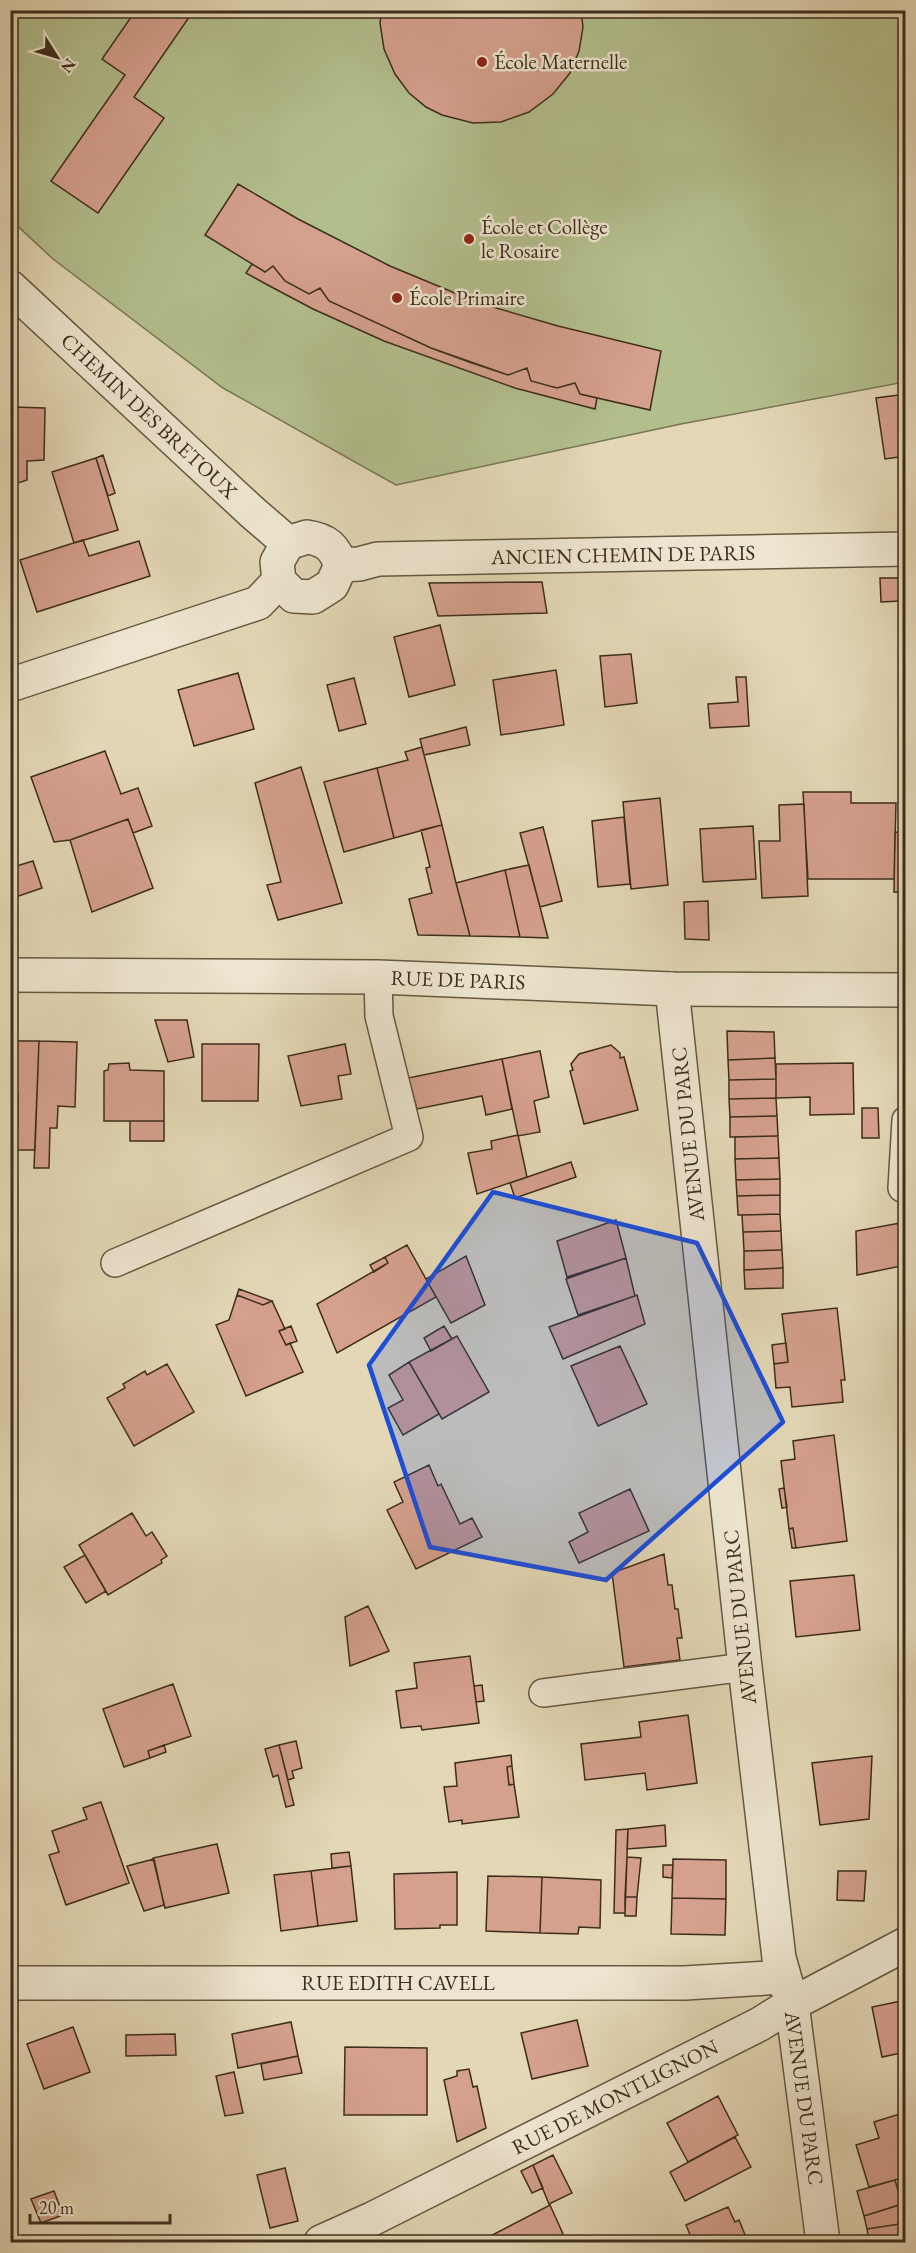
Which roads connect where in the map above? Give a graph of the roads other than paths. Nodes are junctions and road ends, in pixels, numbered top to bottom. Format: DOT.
graph roads {
  1 [pos="10,287"];
  2 [pos="288,543"];
  3 [pos="906,549"];
  4 [pos="341,565"];
  5 [pos="279,581"];
  6 [pos="10,685"];
  7 [pos="10,975"];
  8 [pos="378,977"];
  9 [pos="672,989"];
  10 [pos="906,990"];
  11 [pos="906,1120"];
  12 [pos="902,1188"];
  13 [pos="115,1263"];
  14 [pos="745,1667"];
  15 [pos="543,1693"];
  16 [pos="906,1944"];
  17 [pos="10,1983"];
  18 [pos="788,1990"];
  19 [pos="321,2242"];
  20 [pos="823,2242"];
  1 -- 2 [label="street, CHEMIN DES BRETOUX"];
  2 -- 4 [label="street"];
  2 -- 5 [label="street"];
  3 -- 4 [label="street, ANCIEN CHEMIN DE PARIS"];
  4 -- 5 [label="street"];
  5 -- 6 [label="street"];
  7 -- 8 [label="street, RUE DE PARIS"];
  8 -- 9 [label="street, RUE DE PARIS"];
  8 -- 13 [label="lane"];
  9 -- 10 [label="street, RUE DE PARIS"];
  9 -- 14 [label="street, AVENUE DU PARC"];
  11 -- 12 [label="lane"];
  14 -- 15 [label="lane"];
  14 -- 18 [label="street, AVENUE DU PARC"];
  16 -- 18 [label="street, RUE DE MONTLIGNON"];
  17 -- 18 [label="street, RUE EDITH CAVELL"];
  18 -- 19 [label="street, RUE DE MONTLIGNON"];
  18 -- 20 [label="street, AVENUE DU PARC"];
}
